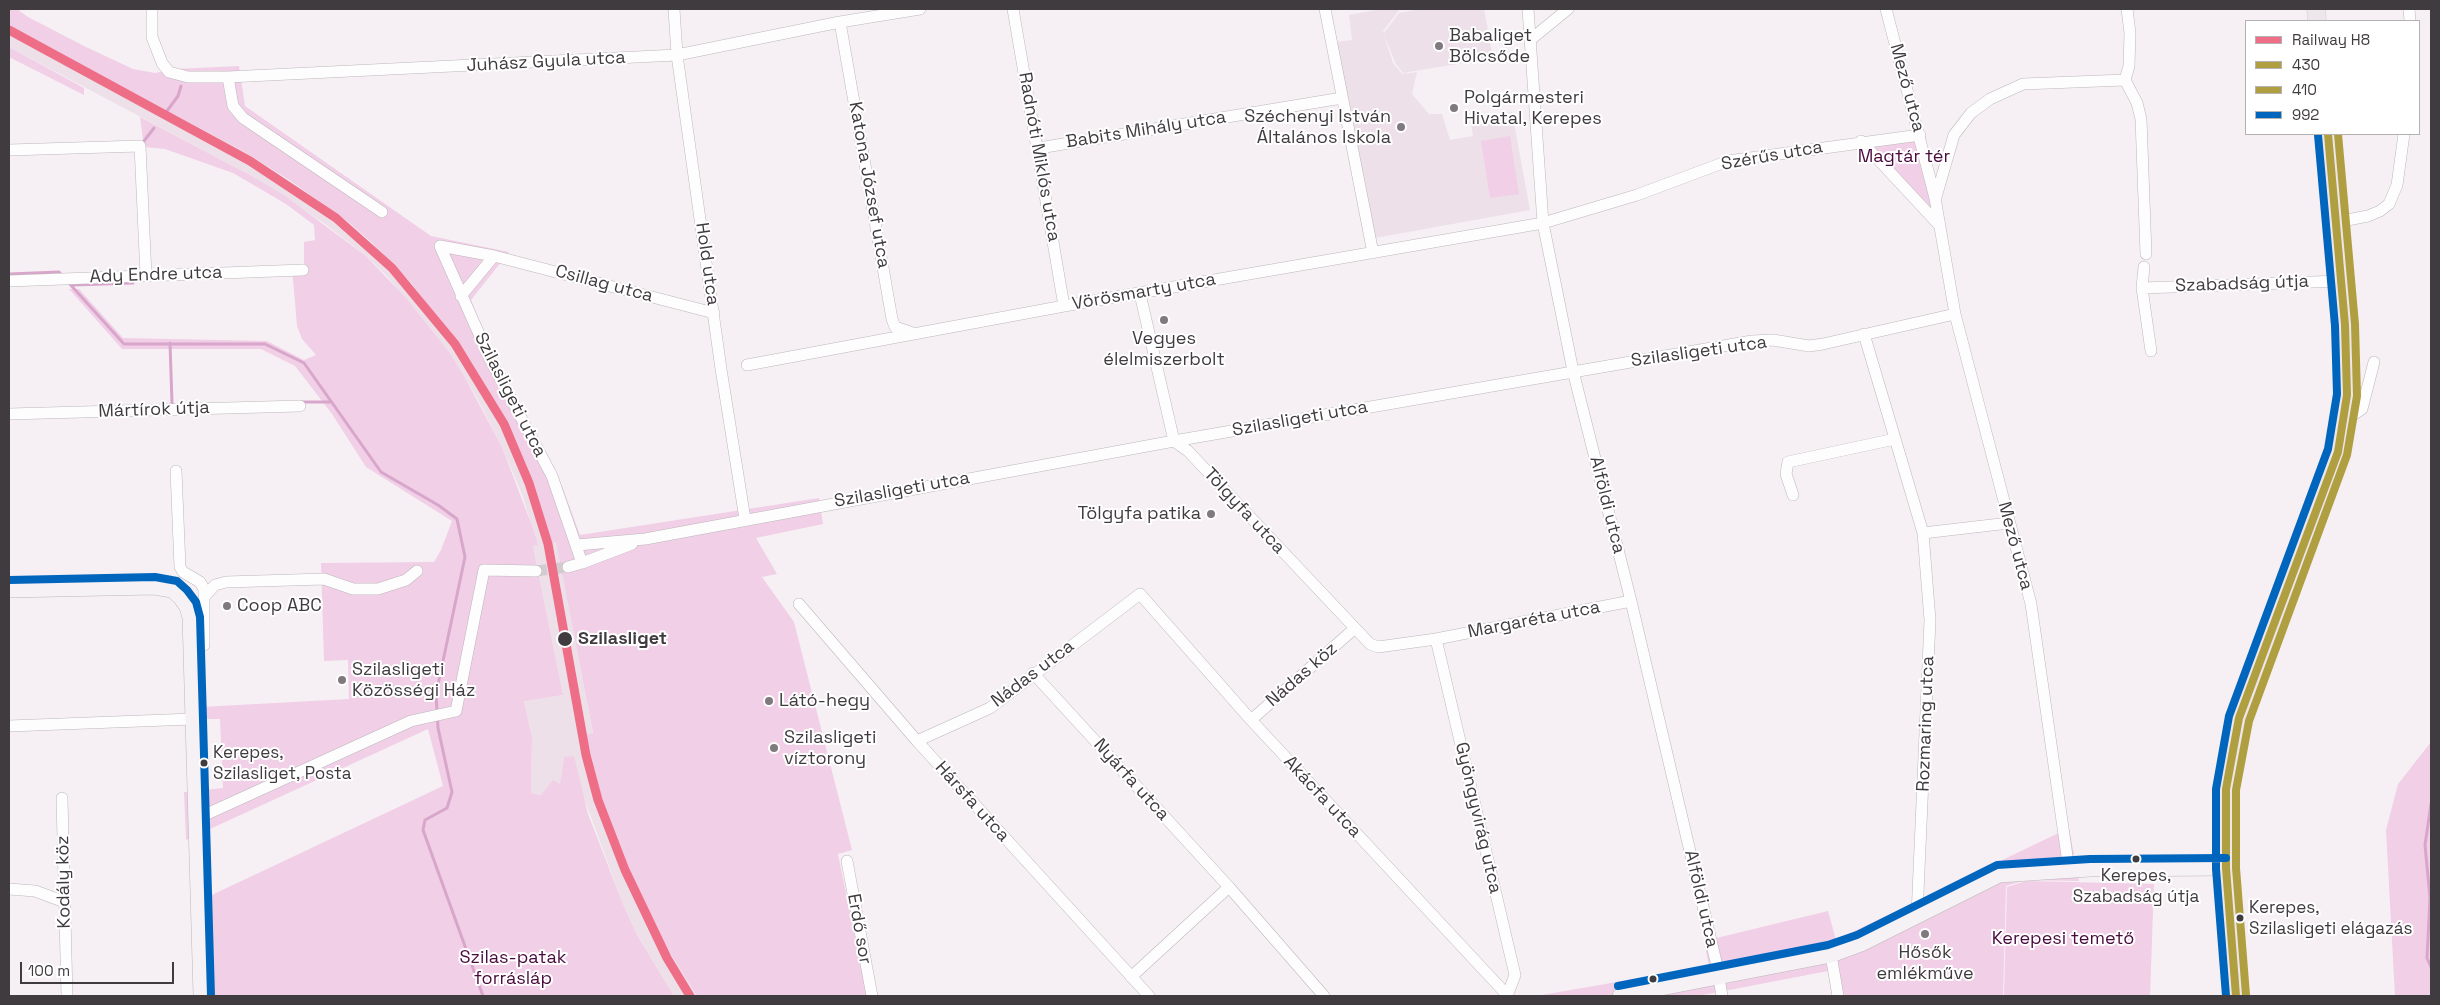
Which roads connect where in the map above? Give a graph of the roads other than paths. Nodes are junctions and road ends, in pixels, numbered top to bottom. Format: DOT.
graph roads {
  1 [pos="152,9"];
  2 [pos="674,9"];
  3 [pos="920,9"];
  4 [pos="1013,9"];
  5 [pos="1325,9"];
  6 [pos="1528,9"];
  7 [pos="1568,9"];
  8 [pos="1886,9"];
  9 [pos="2127,9"];
  10 [pos="840,22"];
  11 [pos="1530,40"];
  12 [pos="678,55"];
  13 [pos="228,77"];
  14 [pos="2125,80"];
  15 [pos="1342,98"];
  16 [pos="1920,135"];
  17 [pos="2328,135"];
  18 [pos="2404,135"];
  19 [pos="1861,141"];
  20 [pos="1039,148"];
  21 [pos="9,150"];
  22 [pos="1935,198"];
  23 [pos="382,212"];
  24 [pos="2336,222"];
  25 [pos="1543,223"];
  26 [pos="1940,226"];
  27 [pos="440,246"];
  28 [pos="1373,253"];
  29 [pos="2146,254"];
  30 [pos="494,256"];
  31 [pos="2144,267"];
  32 [pos="303,270"];
  33 [pos="146,276"];
  34 [pos="9,281"];
  35 [pos="2341,281"];
  36 [pos="2142,288"];
  37 [pos="1140,294"];
  38 [pos="461,296"];
  39 [pos="1064,306"];
  40 [pos="714,313"];
  41 [pos="1955,314"];
  42 [pos="914,333"];
  43 [pos="1864,334"];
  44 [pos="2151,351"];
  45 [pos="2374,362"];
  46 [pos="746,364"];
  47 [pos="1573,371"];
  48 [pos="300,406"];
  49 [pos="9,414"];
  50 [pos="2344,421"];
  51 [pos="1895,439"];
  52 [pos="1174,441"];
  53 [pos="176,471"];
  54 [pos="1793,495"];
  55 [pos="745,519"];
  56 [pos="2009,522"];
  57 [pos="1923,533"];
  58 [pos="645,539"];
  59 [pos="577,545"];
  60 [pos="582,563"];
  61 [pos="568,567"];
  62 [pos="417,571"];
  63 [pos="536,571"];
  64 [pos="9,590"];
  65 [pos="1140,594"];
  66 [pos="204,597"];
  67 [pos="1631,601"];
  68 [pos="798,604"];
  69 [pos="1354,629"];
  70 [pos="1436,639"];
  71 [pos="191,651"];
  72 [pos="1033,673"];
  73 [pos="193,719"];
  74 [pos="1251,720"];
  75 [pos="9,726"];
  76 [pos="917,741"];
  77 [pos="62,798"];
  78 [pos="196,819"];
  79 [pos="847,861"];
  80 [pos="2226,868"];
  81 [pos="2069,870"];
  82 [pos="1229,887"];
  83 [pos="9,889"];
  84 [pos="64,902"];
  85 [pos="1917,916"];
  86 [pos="1831,955"];
  87 [pos="1131,977"];
  88 [pos="1719,978"];
  89 [pos="67,996"];
  90 [pos="202,996"];
  91 [pos="872,996"];
  92 [pos="1149,996"];
  93 [pos="1324,996"];
  94 [pos="1507,996"];
  95 [pos="1620,996"];
  96 [pos="1722,996"];
  97 [pos="1838,996"];
  98 [pos="2236,996"];
  1 -- 13 [label="street, Juhász Gyula utca"];
  2 -- 12 [label="street, Hold utca"];
  3 -- 10 [label="street, Juhász Gyula utca"];
  4 -- 20 [label="street, Radnóti Miklós utca"];
  5 -- 15 [label="street"];
  6 -- 11 [label="street, Alföldi utca"];
  7 -- 11 [label="street"];
  8 -- 16 [label="street, Mező utca"];
  9 -- 14 [label="street"];
  10 -- 12 [label="street, Juhász Gyula utca"];
  10 -- 42 [label="street, Katona József utca"];
  11 -- 25 [label="street, Alföldi utca"];
  12 -- 13 [label="street, Juhász Gyula utca"];
  12 -- 40 [label="street, Hold utca"];
  13 -- 23 [label="street"];
  14 -- 22 [label="street"];
  14 -- 29 [label="street"];
  15 -- 20 [label="street, Babits Mihály utca"];
  15 -- 28 [label="street"];
  16 -- 19 [label="street, Szérűs utca"];
  16 -- 22 [label="street, Mező utca"];
  17 -- 24 [label="main road"];
  18 -- 24 [label="street"];
  19 -- 25 [label="street, Szérűs utca"];
  19 -- 26 [label="street"];
  20 -- 39 [label="street, Radnóti Miklós utca"];
  21 -- 33 [label="street"];
  22 -- 26 [label="street, Mező utca"];
  24 -- 35 [label="main road"];
  25 -- 28 [label="street, Vörösmarty utca"];
  25 -- 47 [label="street, Alföldi utca"];
  26 -- 41 [label="street, Mező utca"];
  27 -- 30 [label="street, Csillag utca"];
  27 -- 38 [label="street, Szilasligeti utca"];
  28 -- 37 [label="street, Vörösmarty utca"];
  30 -- 38 [label="street"];
  30 -- 40 [label="street, Csillag utca"];
  31 -- 36 [label="street"];
  32 -- 33 [label="street, Ady Endre utca"];
  33 -- 34 [label="street, Ady Endre utca"];
  35 -- 36 [label="street, Szabadság útja"];
  35 -- 50 [label="main road"];
  36 -- 44 [label="street"];
  37 -- 39 [label="street, Vörösmarty utca"];
  37 -- 52 [label="street"];
  38 -- 59 [label="street, Szilasligeti utca"];
  39 -- 42 [label="street, Vörösmarty utca"];
  40 -- 55 [label="street, Hold utca"];
  41 -- 43 [label="street, Szilasligeti utca"];
  41 -- 56 [label="street, Mező utca"];
  42 -- 46 [label="street, Vörösmarty utca"];
  43 -- 47 [label="street, Szilasligeti utca"];
  43 -- 51 [label="street, Rozmaring utca"];
  45 -- 50 [label="street"];
  47 -- 52 [label="street, Szilasligeti utca"];
  47 -- 67 [label="street, Alföldi utca"];
  48 -- 49 [label="street, Mártírok útja"];
  50 -- 80 [label="main road"];
  51 -- 54 [label="street"];
  51 -- 57 [label="street, Rozmaring utca"];
  52 -- 55 [label="street, Szilasligeti utca"];
  52 -- 69 [label="street, Tölgyfa utca"];
  53 -- 66 [label="street"];
  55 -- 58 [label="street, Szilasligeti utca"];
  56 -- 57 [label="street"];
  56 -- 81 [label="street, Mező utca"];
  57 -- 85 [label="street, Rozmaring utca"];
  58 -- 59 [label="street, Szilasligeti utca"];
  58 -- 60 [label="street, Szilasligeti utca"];
  59 -- 60 [label="street, Szilasligeti utca"];
  60 -- 61 [label="street, Szilasligeti utca"];
  62 -- 66 [label="street"];
  63 -- 78 [label="street"];
  64 -- 71 [label="street"];
  65 -- 72 [label="street, Nádas utca"];
  65 -- 74 [label="street, Akácfa utca"];
  66 -- 71 [label="street"];
  67 -- 70 [label="street, Margaréta utca"];
  67 -- 88 [label="street, Alföldi utca"];
  68 -- 76 [label="street, Hársfa utca"];
  69 -- 70 [label="street, Tölgyfa utca"];
  69 -- 74 [label="street, Nádas köz"];
  70 -- 94 [label="street, Gyöngyvirág utca"];
  71 -- 73 [label="street"];
  72 -- 76 [label="street, Nádas utca"];
  72 -- 82 [label="street, Nyárfa utca"];
  73 -- 75 [label="street"];
  73 -- 78 [label="street"];
  74 -- 94 [label="street, Akácfa utca"];
  76 -- 87 [label="street, Hársfa utca"];
  77 -- 84 [label="street, Kodály köz"];
  78 -- 90 [label="street"];
  79 -- 91 [label="street, Erdő sor"];
  80 -- 81 [label="street"];
  80 -- 98 [label="main road"];
  81 -- 85 [label="street"];
  82 -- 87 [label="street"];
  82 -- 93 [label="street, Nyárfa utca"];
  83 -- 84 [label="street"];
  84 -- 89 [label="street, Kodály köz"];
  85 -- 86 [label="street"];
  86 -- 88 [label="street"];
  86 -- 97 [label="street"];
  87 -- 92 [label="street, Hársfa utca"];
  88 -- 95 [label="street"];
  88 -- 96 [label="street, Alföldi utca"];
}
